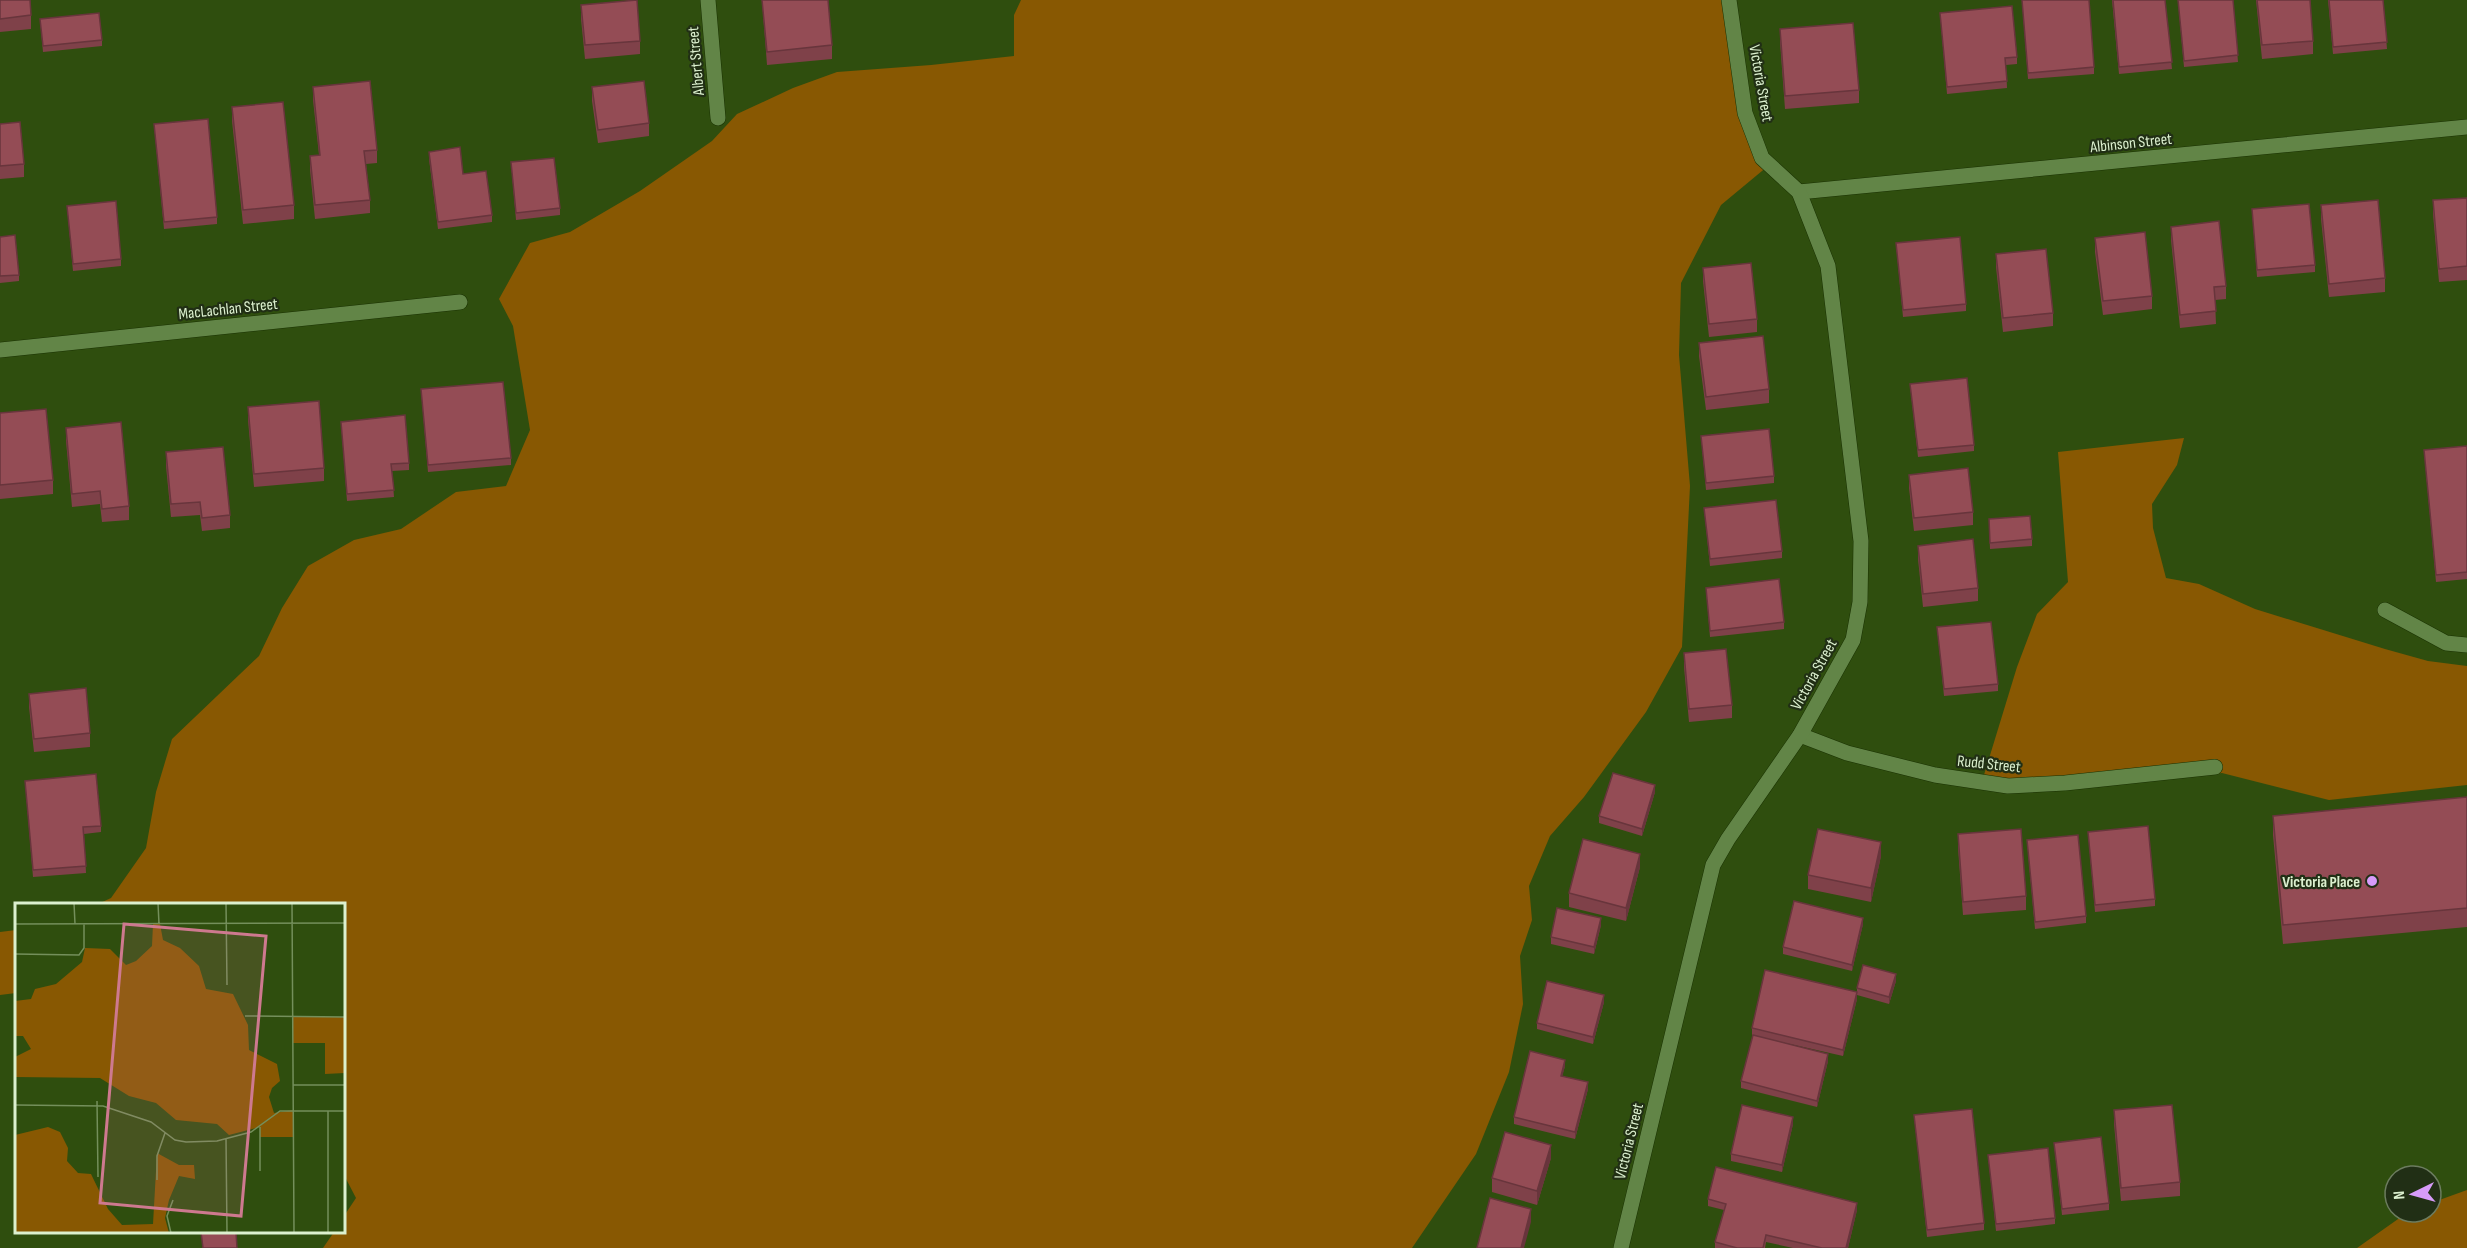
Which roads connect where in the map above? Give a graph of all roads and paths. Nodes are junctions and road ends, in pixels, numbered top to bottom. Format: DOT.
graph roads {
  1 [pos="708,0"];
  2 [pos="1729,0"];
  3 [pos="718,118"];
  4 [pos="2467,127"];
  5 [pos="1799,192"];
  6 [pos="460,302"];
  7 [pos="0,350"];
  8 [pos="2385,610"];
  9 [pos="2467,645"];
  10 [pos="1800,735"];
  11 [pos="2216,767"];
  12 [pos="1621,1248"];
  1 -- 3 [label="street, Albert Street"];
  2 -- 5 [label="street, Victoria Street"];
  4 -- 5 [label="street, Albinson Street"];
  5 -- 10 [label="street, Victoria Street"];
  6 -- 7 [label="street, MacLachlan Street"];
  8 -- 9 [label="street"];
  10 -- 11 [label="street, Rudd Street"];
  10 -- 12 [label="street, Victoria Street"];
}
